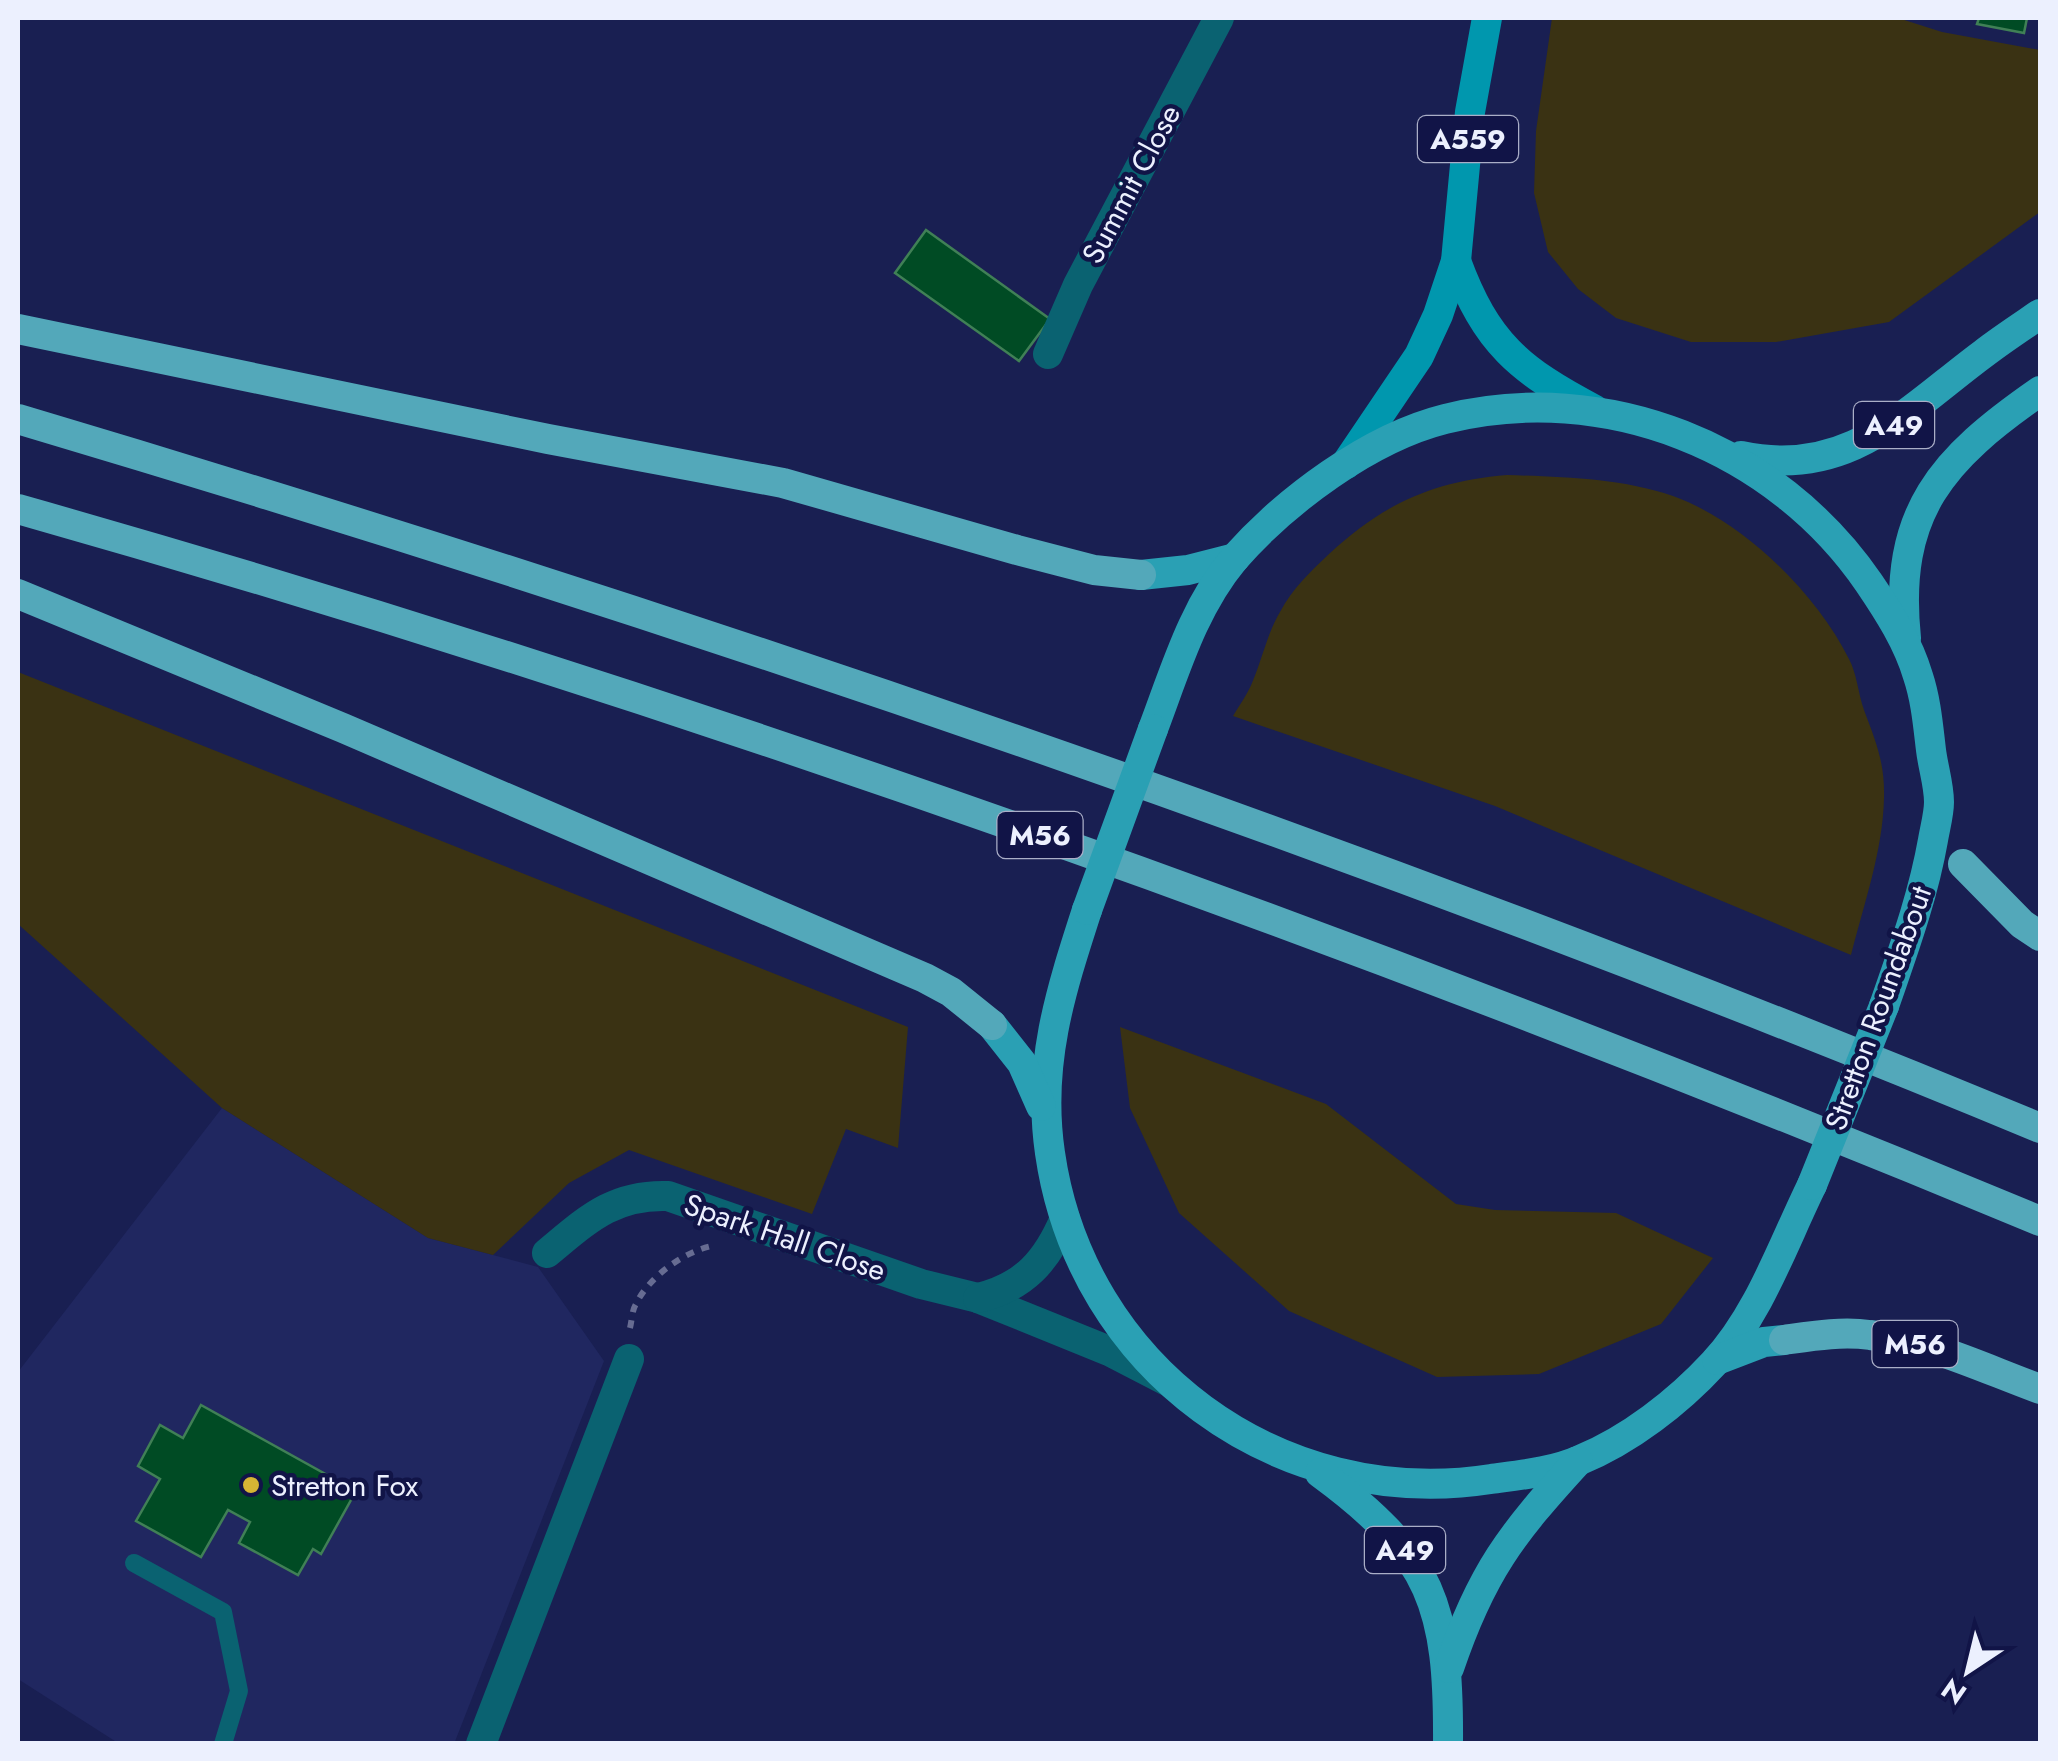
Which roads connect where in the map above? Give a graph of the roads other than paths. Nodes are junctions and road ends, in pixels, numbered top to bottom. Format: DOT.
graph roads {
  1 [pos="1219,18"];
  2 [pos="1487,18"];
  3 [pos="1456,260"];
  4 [pos="2040,314"];
  5 [pos="18,329"];
  6 [pos="1048,354"];
  7 [pos="2040,391"];
  8 [pos="1595,410"];
  9 [pos="18,419"];
  10 [pos="1719,451"];
  11 [pos="1344,466"];
  12 [pos="18,508"];
  13 [pos="1235,558"];
  14 [pos="18,594"];
  15 [pos="1906,644"];
  16 [pos="1939,802"];
  17 [pos="2040,936"];
  18 [pos="1046,1123"];
  19 [pos="2040,1128"];
  20 [pos="1064,1218"];
  21 [pos="2040,1221"];
  22 [pos="547,1253"];
  23 [pos="978,1298"];
  24 [pos="628,1359"];
  25 [pos="1717,1360"];
  26 [pos="1170,1383"];
  27 [pos="2040,1388"];
  28 [pos="1578,1461"];
  29 [pos="1310,1465"];
  30 [pos="134,1563"];
  31 [pos="1448,1670"];
  32 [pos="223,1744"];
  33 [pos="481,1744"];
  34 [pos="1448,1744"];
  1 -- 6 [label="street, Summit Close"];
  2 -- 3 [label="main road, A559"];
  3 -- 8 [label="main road, A559"];
  3 -- 11 [label="main road, A559"];
  4 -- 10 [label="highway, A49"];
  5 -- 13 [label="highway"];
  7 -- 15 [label="highway, A49"];
  8 -- 10 [label="highway, Stretton Roundabout"];
  8 -- 11 [label="highway, Stretton Roundabout"];
  9 -- 19 [label="highway"];
  10 -- 15 [label="highway, Stretton Roundabout"];
  11 -- 13 [label="highway, Stretton Roundabout"];
  12 -- 21 [label="highway, M56"];
  13 -- 18 [label="highway, Stretton Roundabout, bridge"];
  14 -- 18 [label="highway"];
  15 -- 16 [label="highway, Stretton Roundabout"];
  16 -- 17 [label="highway"];
  16 -- 25 [label="highway, Stretton Roundabout, bridge"];
  18 -- 20 [label="highway, Stretton Roundabout"];
  20 -- 23 [label="street"];
  20 -- 26 [label="highway, Stretton Roundabout"];
  22 -- 23 [label="street, Spark Hall Close"];
  23 -- 26 [label="street, Spark Hall Close"];
  24 -- 33 [label="street"];
  25 -- 27 [label="highway, M56"];
  25 -- 28 [label="highway, Stretton Roundabout"];
  26 -- 29 [label="highway, Stretton Roundabout"];
  28 -- 29 [label="highway, Stretton Roundabout"];
  28 -- 31 [label="highway, A49"];
  29 -- 31 [label="highway, A49"];
  30 -- 32 [label="lane"];
  31 -- 34 [label="highway, A49"];
}
